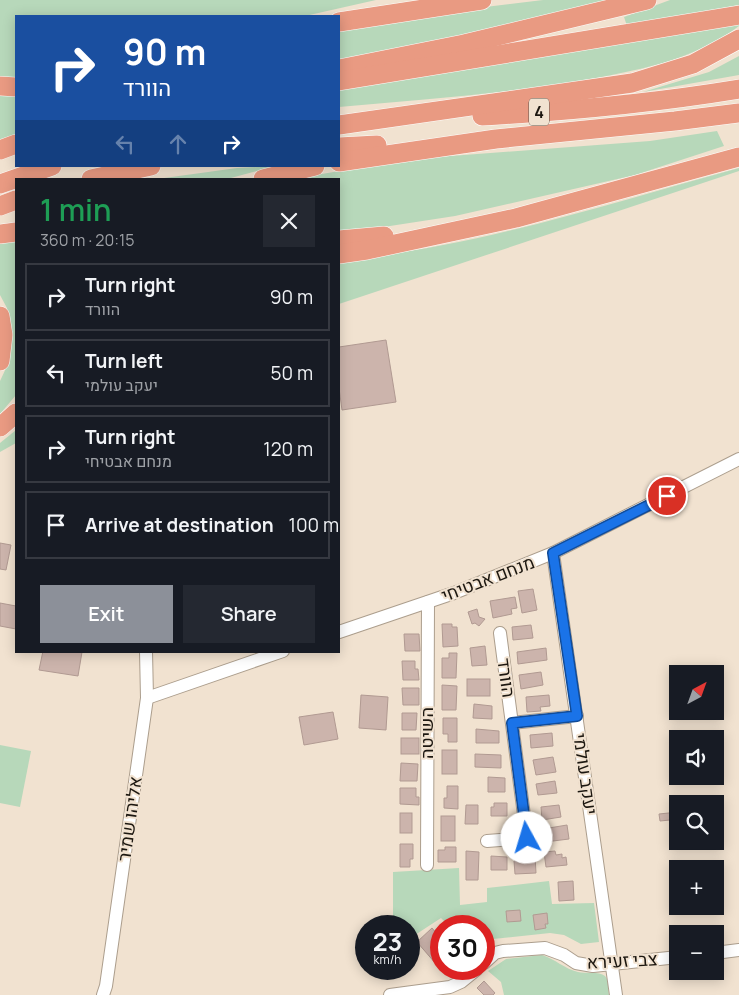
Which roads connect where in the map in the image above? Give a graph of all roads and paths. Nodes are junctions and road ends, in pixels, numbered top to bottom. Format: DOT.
graph roads {
  1 [pos="429,0"];
  2 [pos="482,0"];
  3 [pos="647,0"];
  4 [pos="738,15"];
  5 [pos="340,20"];
  6 [pos="340,20"];
  7 [pos="739,39"];
  8 [pos="340,68"];
  9 [pos="340,81"];
  10 [pos="0,86"];
  11 [pos="15,87"];
  12 [pos="739,89"];
  13 [pos="739,113"];
  14 [pos="340,125"];
  15 [pos="340,125"];
  16 [pos="496,139"];
  17 [pos="15,144"];
  18 [pos="340,147"];
  19 [pos="0,150"];
  20 [pos="739,152"];
  21 [pos="739,157"];
  22 [pos="340,162"];
  23 [pos="49,167"];
  24 [pos="146,167"];
  25 [pos="311,167"];
  26 [pos="17,178"];
  27 [pos="96,178"];
  28 [pos="267,178"];
  29 [pos="15,179"];
  30 [pos="0,184"];
  31 [pos="636,184"];
  32 [pos="15,200"];
  33 [pos="0,206"];
  34 [pos="482,226"];
  35 [pos="15,232"];
  36 [pos="0,234"];
  37 [pos="340,240"];
  38 [pos="340,254"];
  39 [pos="0,316"];
  40 [pos="0,361"];
  41 [pos="739,459"];
  42 [pos="553,553"];
  43 [pos="428,602"];
  44 [pos="340,632"];
  45 [pos="500,633"];
  46 [pos="146,653"];
  47 [pos="277,653"];
  48 [pos="147,698"];
  49 [pos="577,716"];
  50 [pos="512,723"];
  51 [pos="487,841"];
  52 [pos="427,865"];
  53 [pos="739,950"];
  54 [pos="724,952"];
  55 [pos="495,954"];
  56 [pos="669,959"];
  57 [pos="612,965"];
  58 [pos="458,989"];
  59 [pos="105,992"];
  60 [pos="390,995"];
  61 [pos="616,995"];
  1 -- 5 [label="highway"];
  2 -- 6 [label="highway"];
  3 -- 8 [label="highway"];
  4 -- 9 [label="highway"];
  7 -- 14 [label="highway"];
  10 -- 11 [label="highway"];
  12 -- 15 [label="highway, 4"];
  13 -- 16 [label="highway, 4"];
  16 -- 18 [label="highway, 4"];
  16 -- 22 [label="highway"];
  17 -- 19 [label="highway"];
  20 -- 31 [label="highway"];
  21 -- 31 [label="highway"];
  23 -- 26 [label="highway"];
  24 -- 27 [label="highway"];
  25 -- 28 [label="highway"];
  29 -- 30 [label="highway"];
  31 -- 34 [label="highway"];
  32 -- 33 [label="highway"];
  34 -- 37 [label="highway"];
  34 -- 38 [label="highway"];
  35 -- 36 [label="highway"];
  39 -- 40 [label="highway"];
  41 -- 42 [label="street, מנחם אבטיחי"];
  42 -- 43 [label="street, מנחם אבטיחי"];
  42 -- 49 [label="street, יעקב עולמי"];
  43 -- 44 [label="street, מנחם אבטיחי"];
  43 -- 52 [label="street, השיטה"];
  45 -- 50 [label="street, הוורד"];
  46 -- 48 [label="street, אליהו שמיר"];
  47 -- 48 [label="street"];
  48 -- 59 [label="street, אליהו שמיר"];
  49 -- 50 [label="street, הוורד"];
  49 -- 57 [label="street, יעקב עולמי"];
  50 -- 51 [label="street, הוורד"];
  53 -- 54 [label="street"];
  55 -- 57 [label="street, צבי זעירא"];
  56 -- 57 [label="street, צבי זעירא"];
  57 -- 61 [label="street, יעקב עולמי"];
  58 -- 60 [label="street"];
}
